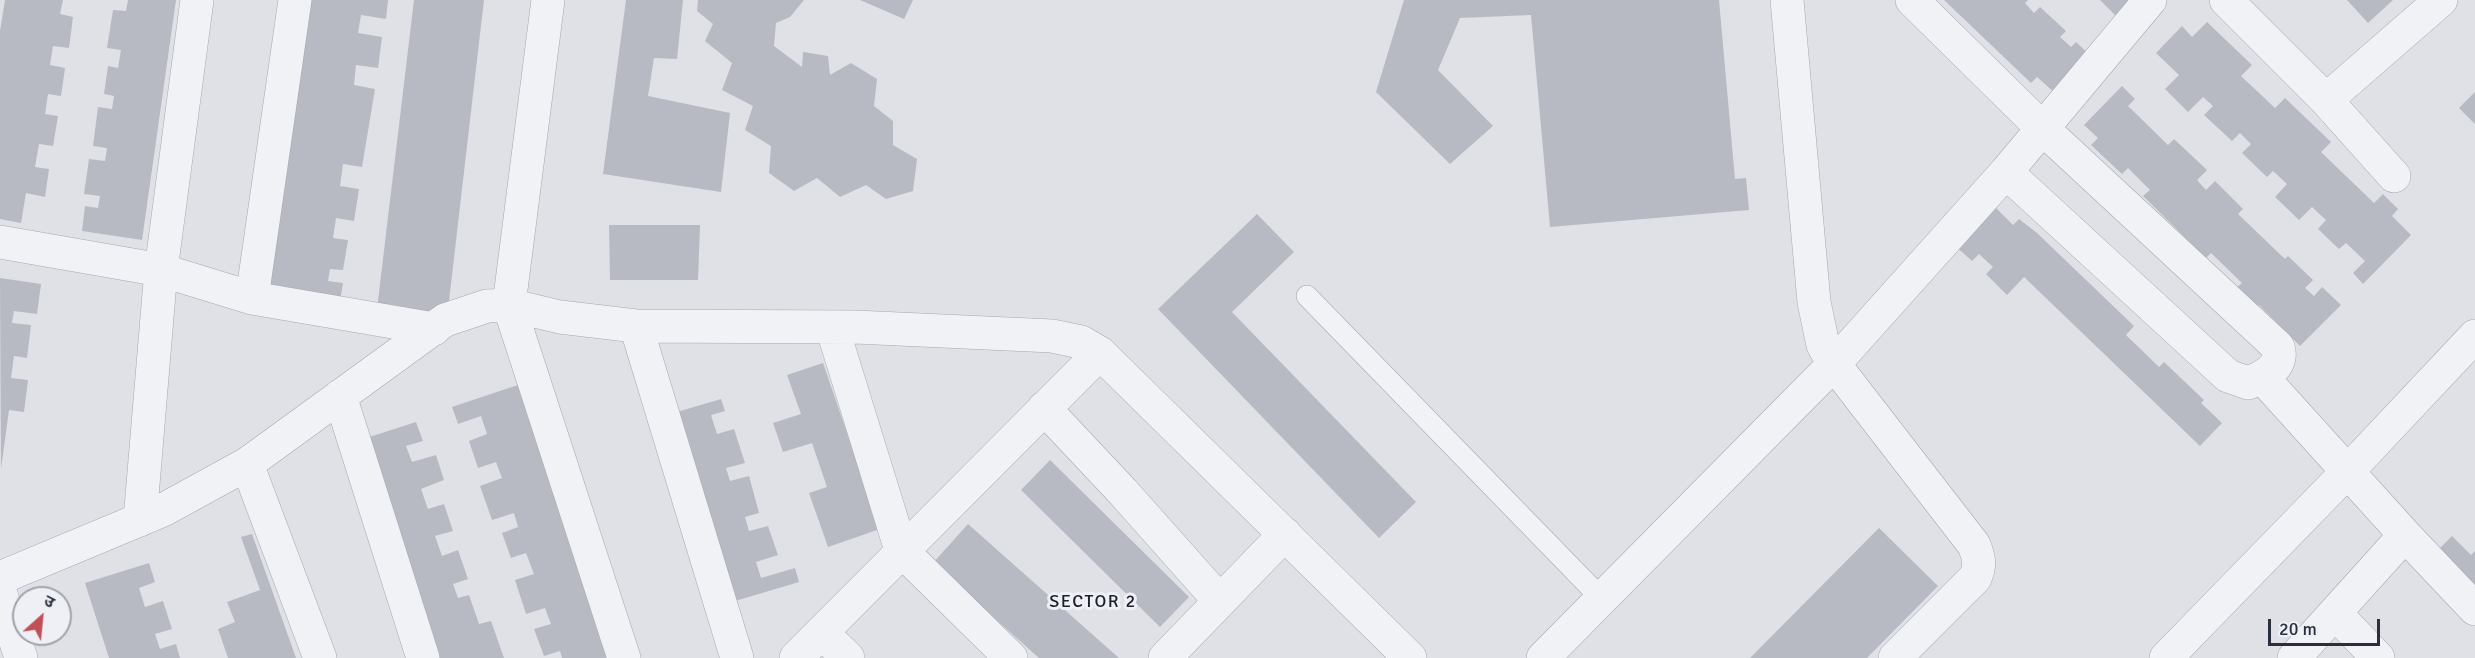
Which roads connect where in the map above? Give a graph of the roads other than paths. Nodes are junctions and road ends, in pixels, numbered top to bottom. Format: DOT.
graph roads {
  1 [pos="197,0"];
  2 [pos="295,0"];
  3 [pos="548,0"];
  4 [pos="1787,0"];
  5 [pos="1912,0"];
  6 [pos="2150,0"];
  7 [pos="2226,0"];
  8 [pos="2441,0"];
  9 [pos="2326,100"];
  10 [pos="2042,128"];
  11 [pos="2006,172"];
  12 [pos="2394,176"];
  13 [pos="0,242"];
  14 [pos="161,270"];
  15 [pos="1307,296"];
  16 [pos="252,298"];
  17 [pos="509,305"];
  18 [pos="636,326"];
  19 [pos="832,327"];
  20 [pos="434,328"];
  21 [pos="2475,336"];
  22 [pos="1100,353"];
  23 [pos="1834,364"];
  24 [pos="2262,377"];
  25 [pos="340,396"];
  26 [pos="1044,408"];
  27 [pos="247,464"];
  28 [pos="2347,472"];
  29 [pos="140,520"];
  30 [pos="1285,534"];
  31 [pos="2405,536"];
  32 [pos="902,550"];
  33 [pos="0,579"];
  34 [pos="0,591"];
  35 [pos="1602,599"];
  36 [pos="1219,600"];
  37 [pos="2475,609"];
  38 [pos="2335,613"];
  39 [pos="822,633"];
  40 [pos="21,658"];
  41 [pos="320,658"];
  42 [pos="423,658"];
  43 [pos="624,658"];
  44 [pos="737,658"];
  45 [pos="796,658"];
  46 [pos="848,658"];
  47 [pos="1011,658"];
  48 [pos="1165,658"];
  49 [pos="1410,658"];
  50 [pos="1543,658"];
  51 [pos="1894,658"];
  52 [pos="2166,658"];
  53 [pos="2294,658"];
  54 [pos="2378,658"];
  1 -- 14 [label="street"];
  2 -- 16 [label="street"];
  3 -- 17 [label="street"];
  4 -- 23 [label="street"];
  5 -- 10 [label="street"];
  6 -- 10 [label="street"];
  7 -- 9 [label="street"];
  8 -- 9 [label="street"];
  9 -- 12 [label="street"];
  10 -- 11 [label="street"];
  10 -- 24 [label="street"];
  11 -- 23 [label="street"];
  11 -- 24 [label="street"];
  13 -- 14 [label="street"];
  14 -- 16 [label="street"];
  14 -- 29 [label="street"];
  15 -- 35 [label="lane"];
  16 -- 20 [label="street"];
  17 -- 18 [label="street"];
  17 -- 20 [label="street"];
  17 -- 43 [label="street"];
  18 -- 19 [label="street"];
  18 -- 44 [label="street"];
  19 -- 22 [label="street"];
  19 -- 32 [label="street"];
  20 -- 25 [label="street"];
  21 -- 28 [label="street"];
  22 -- 26 [label="street"];
  22 -- 30 [label="street"];
  23 -- 35 [label="street"];
  23 -- 51 [label="street"];
  24 -- 28 [label="street"];
  25 -- 27 [label="street"];
  25 -- 42 [label="street"];
  26 -- 32 [label="street"];
  26 -- 36 [label="street"];
  27 -- 29 [label="street"];
  27 -- 41 [label="street"];
  28 -- 31 [label="street"];
  28 -- 52 [label="street"];
  29 -- 33 [label="street"];
  30 -- 36 [label="street"];
  30 -- 49 [label="street"];
  31 -- 37 [label="street"];
  31 -- 38 [label="street"];
  32 -- 39 [label="street"];
  32 -- 47 [label="street"];
  34 -- 40 [label="street"];
  35 -- 50 [label="street"];
  36 -- 48 [label="street"];
  38 -- 53 [label="street"];
  38 -- 54 [label="street"];
  39 -- 45 [label="street"];
  39 -- 46 [label="street"];
}
